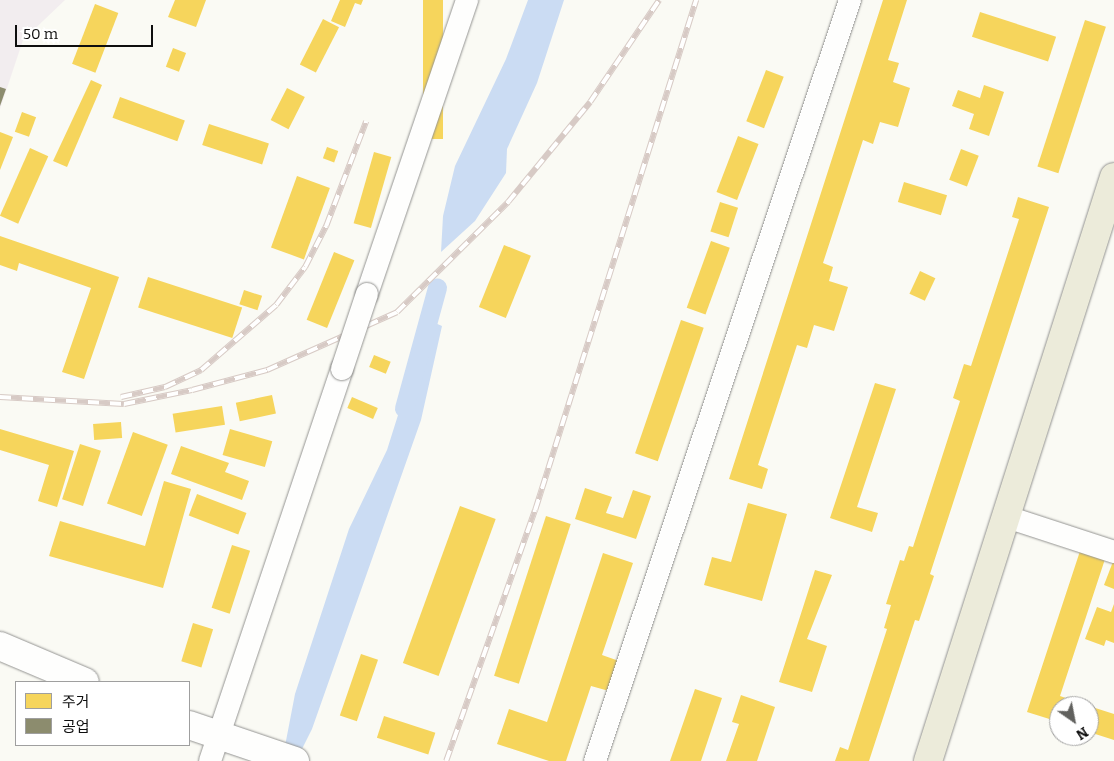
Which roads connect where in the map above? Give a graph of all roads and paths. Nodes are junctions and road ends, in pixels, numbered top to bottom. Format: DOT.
graph roads {
  1 [pos="467,0"];
  2 [pos="850,0"];
  3 [pos="1114,177"];
  4 [pos="1004,516"];
  5 [pos="1114,552"];
  6 [pos="0,646"];
  7 [pos="83,681"];
  8 [pos="190,726"];
  9 [pos="214,749"];
  10 [pos="295,761"];
  11 [pos="595,761"];
  12 [pos="928,761"];
  1 -- 9 [label="street, bridge"];
  2 -- 11 [label="street"];
  3 -- 4 [label="main road"];
  4 -- 5 [label="street"];
  4 -- 12 [label="main road"];
  6 -- 7 [label="street"];
  8 -- 9 [label="street"];
  9 -- 10 [label="street"];
}
